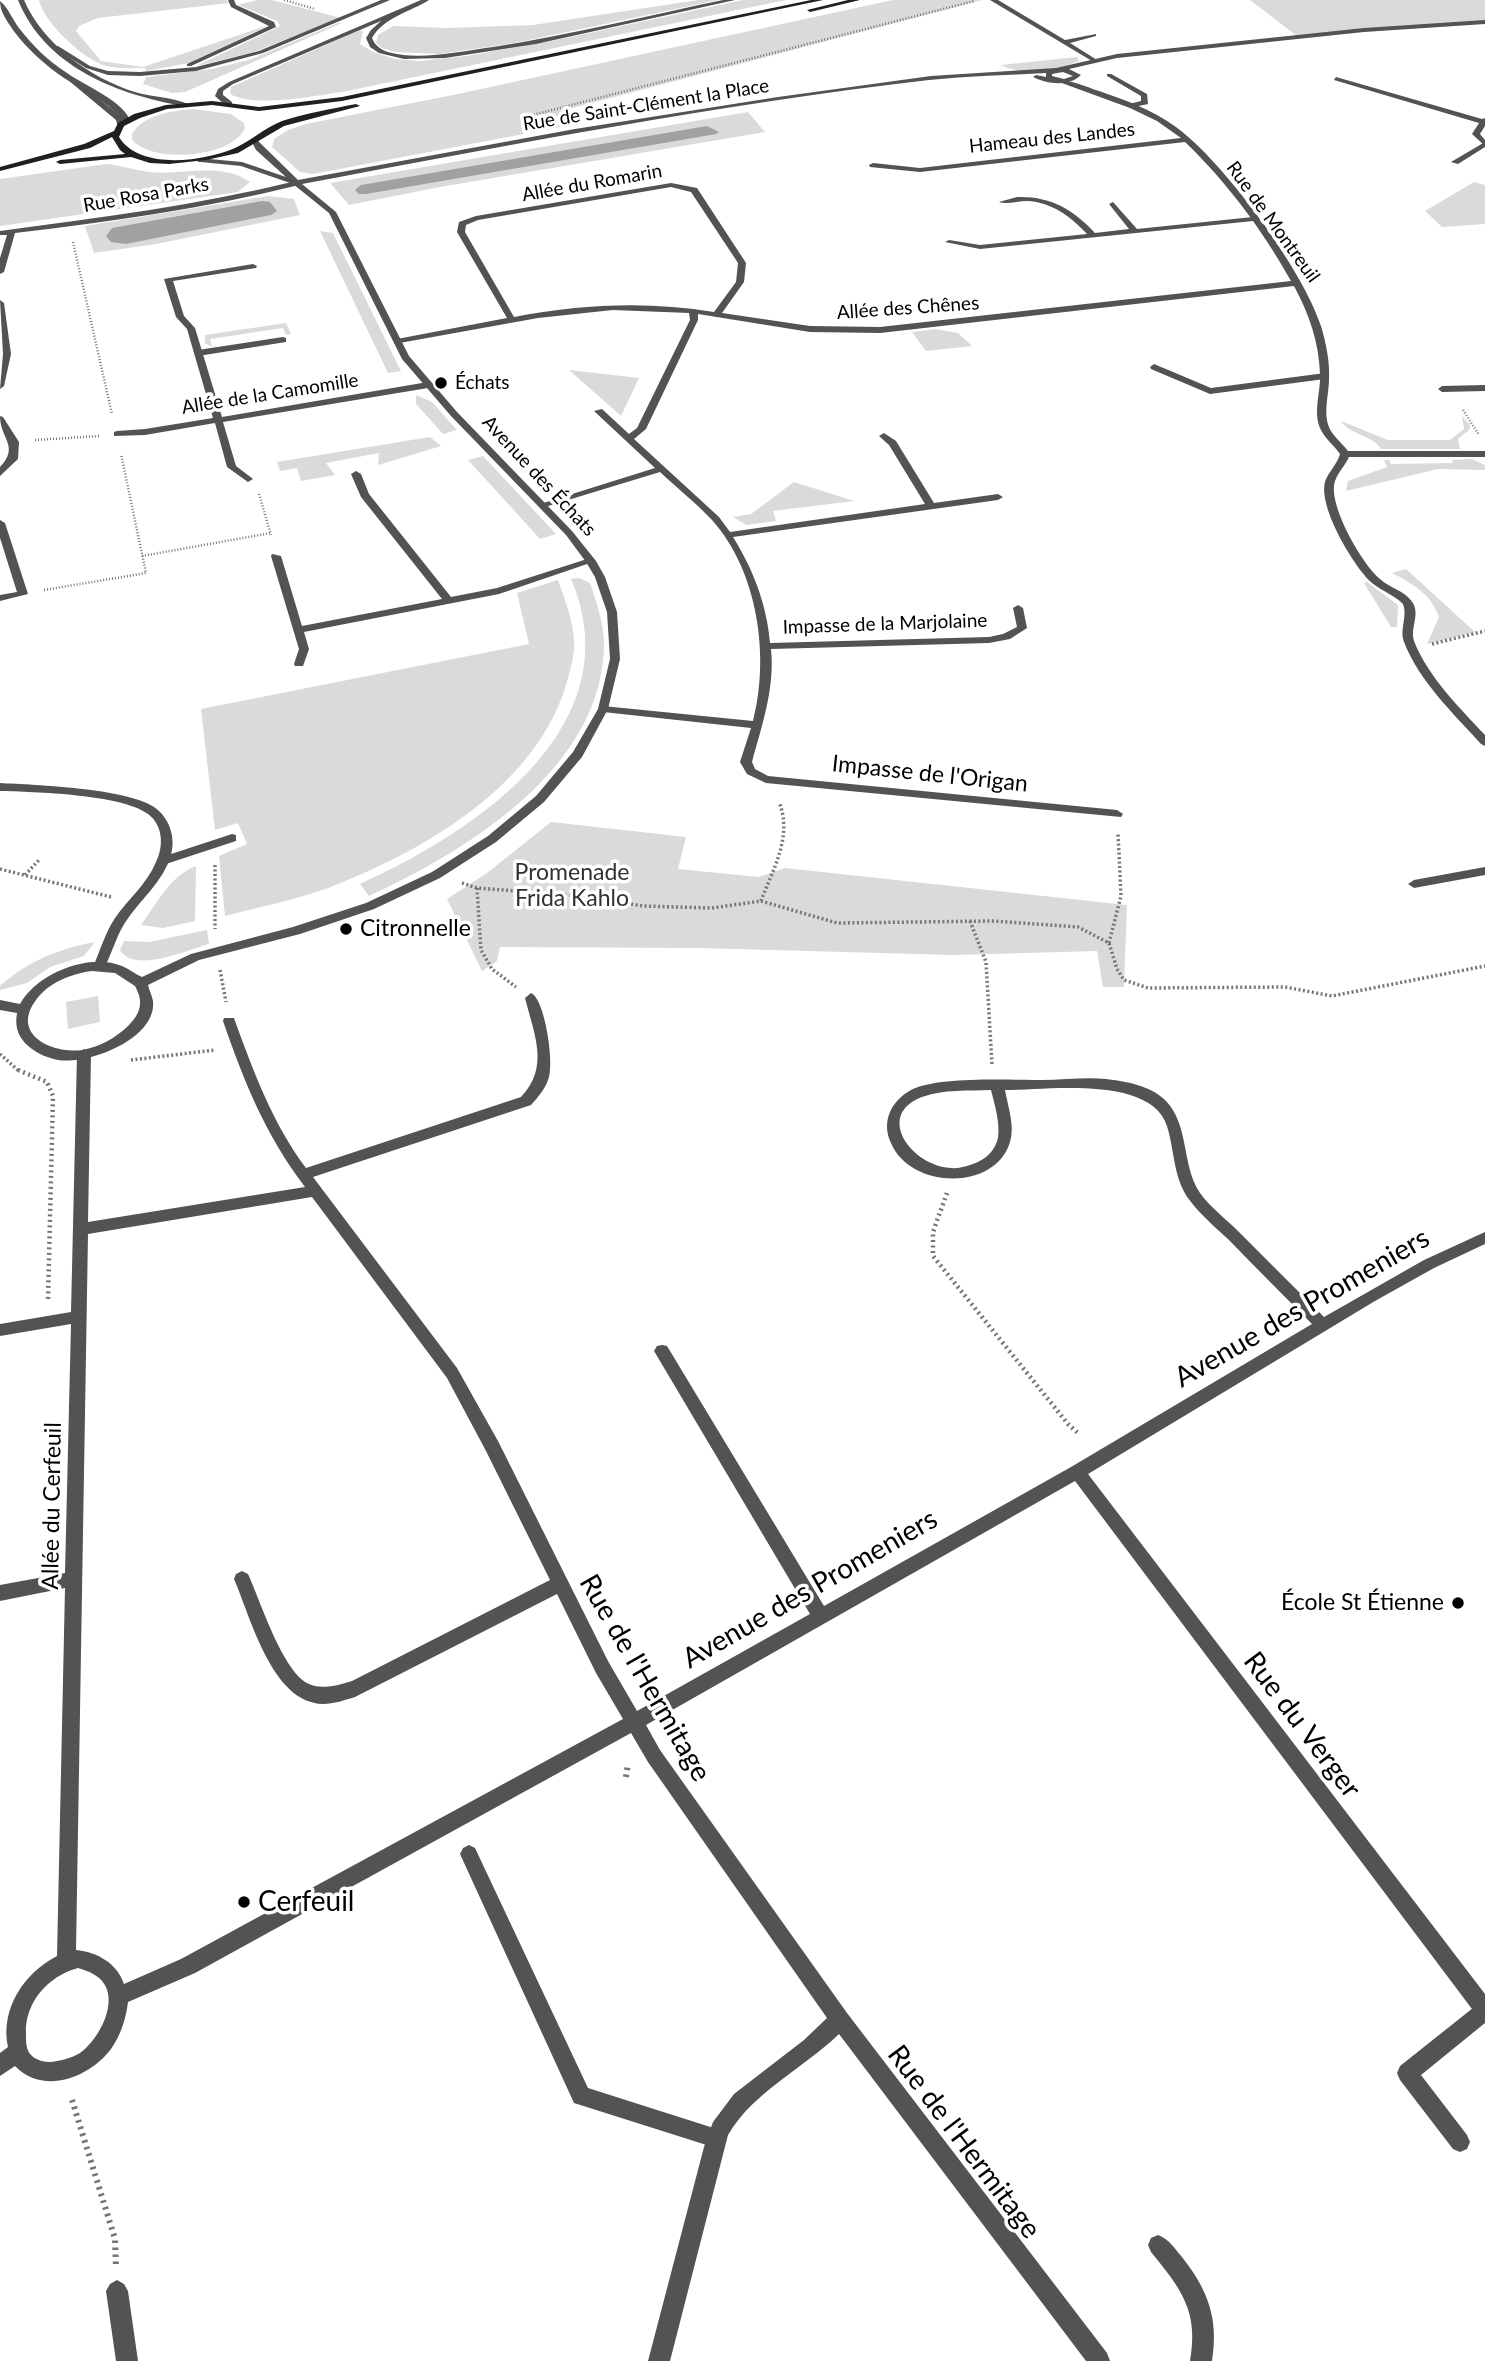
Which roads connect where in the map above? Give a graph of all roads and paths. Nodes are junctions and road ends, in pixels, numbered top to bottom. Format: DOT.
graph roads {
  1 [pos="21,0"];
  2 [pos="231,0"];
  3 [pos="387,0"];
  4 [pos="426,0"];
  5 [pos="732,0"];
  6 [pos="820,0"];
  7 [pos="857,0"];
  8 [pos="978,0"];
  9 [pos="993,0"];
  10 [pos="0,3"];
  11 [pos="395,14"];
  12 [pos="1485,22"];
  13 [pos="1094,35"];
  14 [pos="1066,42"];
  15 [pos="56,47"];
  16 [pos="1092,61"];
  17 [pos="1056,70"];
  18 [pos="172,71"];
  19 [pos="1003,73"];
  20 [pos="1078,75"];
  21 [pos="1109,75"];
  22 [pos="1336,79"];
  23 [pos="1058,80"];
  24 [pos="453,86"];
  25 [pos="1099,92"];
  26 [pos="184,104"];
  27 [pos="229,104"];
  28 [pos="363,104"];
  29 [pos="1132,106"];
  30 [pos="242,107"];
  31 [pos="526,117"];
  32 [pos="1484,121"];
  33 [pos="122,126"];
  34 [pos="263,132"];
  35 [pos="256,140"];
  36 [pos="1187,140"];
  37 [pos="1485,144"];
  38 [pos="134,155"];
  39 [pos="201,160"];
  40 [pos="1455,162"];
  41 [pos="873,165"];
  42 [pos="0,171"];
  43 [pos="296,183"];
  44 [pos="1003,202"];
  45 [pos="1113,204"];
  46 [pos="1253,219"];
  47 [pos="72,224"];
  48 [pos="12,231"];
  49 [pos="1135,231"];
  50 [pos="0,233"];
  51 [pos="1093,235"];
  52 [pos="949,242"];
  53 [pos="253,266"];
  54 [pos="0,272"];
  55 [pos="1297,283"];
  56 [pos="0,303"];
  57 [pos="693,311"];
  58 [pos="718,314"];
  59 [pos="512,320"];
  60 [pos="283,340"];
  61 [pos="397,342"];
  62 [pos="198,353"];
  63 [pos="1154,367"];
  64 [pos="1325,376"];
  65 [pos="428,385"];
  66 [pos="0,386"];
  67 [pos="1485,388"];
  68 [pos="1442,389"];
  69 [pos="599,411"];
  70 [pos="0,419"];
  71 [pos="218,420"];
  72 [pos="117,434"];
  73 [pos="884,436"];
  74 [pos="629,438"];
  75 [pos="1480,438"];
  76 [pos="14,442"];
  77 [pos="1345,454"];
  78 [pos="1485,454"];
  79 [pos="660,469"];
  80 [pos="0,472"];
  81 [pos="356,474"];
  82 [pos="248,479"];
  83 [pos="998,497"];
  84 [pos="542,505"];
  85 [pos="930,505"];
  86 [pos="0,523"];
  87 [pos="271,533"];
  88 [pos="727,535"];
  89 [pos="142,556"];
  90 [pos="276,556"];
  91 [pos="591,561"];
  92 [pos="23,594"];
  93 [pos="0,598"];
  94 [pos="449,601"];
  95 [pos="1018,608"];
  96 [pos="298,630"];
  97 [pos="1485,631"];
  98 [pos="768,646"];
  99 [pos="1425,646"];
  100 [pos="299,664"];
  101 [pos="603,709"];
  102 [pos="756,725"];
  103 [pos="1485,742"];
  104 [pos="766,779"];
  105 [pos="0,787"];
  106 [pos="1117,814"];
  107 [pos="232,838"];
  108 [pos="215,843"];
  109 [pos="40,859"];
  110 [pos="163,861"];
  111 [pos="0,869"];
  112 [pos="1485,871"];
  113 [pos="25,876"];
  114 [pos="461,882"];
  115 [pos="1413,884"];
  116 [pos="477,888"];
  117 [pos="121,899"];
  118 [pos="761,901"];
  119 [pos="970,921"];
  120 [pos="214,923"];
  121 [pos="1109,943"];
  122 [pos="1485,966"];
  123 [pos="99,967"];
  124 [pos="220,969"];
  125 [pos="141,983"];
  126 [pos="531,998"];
  127 [pos="0,1005"];
  128 [pos="24,1010"];
  129 [pos="229,1021"];
  130 [pos="216,1051"];
  131 [pos="0,1054"];
  132 [pos="84,1054"];
  133 [pos="120,1062"];
  134 [pos="993,1071"];
  135 [pos="998,1086"];
  136 [pos="302,1175"];
  137 [pos="948,1189"];
  138 [pos="313,1191"];
  139 [pos="80,1229"];
  140 [pos="1485,1238"];
  141 [pos="48,1301"];
  142 [pos="78,1317"];
  143 [pos="1322,1325"];
  144 [pos="0,1330"];
  145 [pos="662,1351"];
  146 [pos="1079,1434"];
  147 [pos="1077,1472"];
  148 [pos="73,1579"];
  149 [pos="242,1579"];
  150 [pos="559,1584"];
  151 [pos="0,1593"];
  152 [pos="820,1615"];
  153 [pos="634,1722"];
  154 [pos="469,1854"];
  155 [pos="66,1960"];
  156 [pos="119,1996"];
  157 [pos="1485,2010"];
  158 [pos="839,2020"];
  159 [pos="17,2052"];
  160 [pos="0,2066"];
  161 [pos="72,2100"];
  162 [pos="716,2138"];
  163 [pos="1460,2142"];
  164 [pos="1158,2245"];
  165 [pos="117,2291"];
  166 [pos="127,2361"];
  167 [pos="659,2361"];
  168 [pos="1099,2361"];
  169 [pos="1201,2361"];
  1 -- 15 [label="street"];
  2 -- 18 [label="street"];
  3 -- 18 [label="street"];
  4 -- 11 [label="street"];
  5 -- 11 [label="street"];
  6 -- 30 [label="main road"];
  7 -- 24 [label="main road"];
  8 -- 31 [label="path"];
  9 -- 14 [label="street"];
  10 -- 33 [label="street"];
  11 -- 27 [label="street"];
  12 -- 16 [label="street, Rue de Saint-Clément la Place"];
  13 -- 14 [label="street"];
  14 -- 16 [label="street"];
  15 -- 18 [label="street"];
  15 -- 26 [label="street"];
  16 -- 17 [label="street, Rue de Saint-Clément la Place"];
  16 -- 20 [label="street"];
  17 -- 19 [label="street, Rue de Saint-Clément la Place"];
  17 -- 20 [label="street, Rue de Saint-Clément la Place"];
  17 -- 23 [label="street"];
  19 -- 23 [label="street, Rue de Saint-Clément la Place"];
  19 -- 43 [label="street, Rue de Saint-Clément la Place"];
  20 -- 23 [label="street, Rue de Saint-Clément la Place"];
  20 -- 25 [label="street, Rue de Montreuil"];
  21 -- 29 [label="street"];
  22 -- 32 [label="street"];
  23 -- 25 [label="street, Rue de Montreuil"];
  25 -- 29 [label="street, Rue de Montreuil"];
  26 -- 27 [label="main road"];
  26 -- 33 [label="main road"];
  27 -- 30 [label="main road"];
  28 -- 34 [label="main road"];
  29 -- 36 [label="street, Rue de Montreuil"];
  30 -- 34 [label="main road"];
  32 -- 37 [label="street"];
  33 -- 38 [label="main road"];
  33 -- 42 [label="main road"];
  34 -- 35 [label="main road"];
  35 -- 39 [label="main road"];
  35 -- 43 [label="street, Avenue des Échats"];
  36 -- 41 [label="street, Hameau des Landes"];
  36 -- 46 [label="street, Rue de Montreuil"];
  37 -- 40 [label="street"];
  38 -- 39 [label="main road"];
  38 -- 42 [label="main road"];
  39 -- 43 [label="street, Avenue des Échats"];
  43 -- 47 [label="street, Rue Rosa Parks"];
  43 -- 61 [label="street, Avenue des Échats"];
  44 -- 51 [label="street"];
  45 -- 49 [label="street"];
  46 -- 49 [label="street"];
  46 -- 55 [label="street, Rue de Montreuil"];
  47 -- 48 [label="street, Rue Rosa Parks"];
  47 -- 72 [label="path"];
  48 -- 50 [label="street, Rue Rosa Parks"];
  48 -- 54 [label="street"];
  49 -- 51 [label="street"];
  51 -- 52 [label="street"];
  53 -- 62 [label="street"];
  55 -- 58 [label="street, Allée des Chênes"];
  55 -- 64 [label="street, Rue de Montreuil"];
  56 -- 66 [label="street"];
  57 -- 58 [label="street, Allée des Chênes"];
  57 -- 59 [label="street, Allée des Chênes"];
  57 -- 74 [label="street"];
  58 -- 59 [label="street, Allée du Romarin"];
  59 -- 61 [label="street, Allée des Chênes"];
  60 -- 62 [label="street"];
  61 -- 65 [label="street, Avenue des Échats"];
  62 -- 71 [label="street"];
  63 -- 64 [label="street"];
  64 -- 77 [label="street, Rue de Montreuil"];
  65 -- 71 [label="street, Allée de la Camomille"];
  65 -- 84 [label="street, Avenue des Échats"];
  67 -- 68 [label="street"];
  68 -- 75 [label="path"];
  69 -- 74 [label="street"];
  70 -- 76 [label="street"];
  71 -- 72 [label="street, Allée de la Camomille"];
  71 -- 82 [label="street"];
  72 -- 76 [label="path"];
  72 -- 89 [label="path"];
  73 -- 85 [label="street"];
  74 -- 79 [label="street"];
  76 -- 80 [label="street"];
  77 -- 78 [label="street"];
  77 -- 103 [label="street"];
  79 -- 84 [label="street"];
  79 -- 88 [label="street"];
  81 -- 94 [label="street"];
  82 -- 87 [label="path"];
  83 -- 85 [label="street"];
  84 -- 91 [label="street, Avenue des Échats"];
  85 -- 88 [label="street"];
  86 -- 92 [label="street"];
  87 -- 89 [label="path"];
  87 -- 90 [label="path"];
  88 -- 98 [label="street"];
  89 -- 92 [label="path"];
  90 -- 96 [label="street"];
  91 -- 94 [label="street"];
  91 -- 101 [label="street, Avenue des Échats"];
  92 -- 93 [label="street"];
  94 -- 96 [label="street"];
  95 -- 98 [label="street, Impasse de la Marjolaine"];
  96 -- 100 [label="street"];
  97 -- 99 [label="path"];
  98 -- 102 [label="street"];
  101 -- 102 [label="street"];
  101 -- 125 [label="street, Avenue des Échats"];
  102 -- 104 [label="street"];
  104 -- 106 [label="street, Impasse de l'Origan"];
  104 -- 118 [label="path"];
  105 -- 110 [label="street"];
  106 -- 121 [label="path"];
  107 -- 108 [label="street"];
  108 -- 110 [label="street"];
  108 -- 120 [label="path"];
  109 -- 113 [label="path"];
  110 -- 123 [label="street"];
  111 -- 113 [label="path"];
  112 -- 115 [label="street"];
  113 -- 117 [label="path"];
  114 -- 116 [label="path"];
  116 -- 118 [label="path"];
  116 -- 126 [label="path"];
  118 -- 119 [label="path"];
  119 -- 121 [label="path"];
  119 -- 134 [label="path"];
  121 -- 122 [label="path"];
  123 -- 125 [label="street"];
  123 -- 128 [label="street"];
  124 -- 129 [label="path"];
  125 -- 132 [label="street"];
  126 -- 136 [label="street"];
  127 -- 128 [label="street"];
  128 -- 132 [label="street"];
  129 -- 136 [label="street, Rue de l'Hermitage"];
  130 -- 133 [label="path"];
  131 -- 141 [label="path"];
  132 -- 139 [label="street, Allée du Cerfeuil"];
  135 -- 135 [label="street"];
  135 -- 143 [label="street"];
  136 -- 138 [label="street, Rue de l'Hermitage"];
  137 -- 146 [label="path"];
  138 -- 139 [label="street"];
  138 -- 150 [label="street, Rue de l'Hermitage"];
  139 -- 142 [label="street, Allée du Cerfeuil"];
  140 -- 143 [label="street, Avenue des Promeniers"];
  142 -- 144 [label="street"];
  142 -- 148 [label="street, Allée du Cerfeuil"];
  143 -- 147 [label="street, Avenue des Promeniers"];
  145 -- 152 [label="street"];
  147 -- 152 [label="street, Avenue des Promeniers"];
  147 -- 157 [label="street, Rue du Verger"];
  148 -- 151 [label="street"];
  148 -- 155 [label="street, Allée du Cerfeuil"];
  149 -- 150 [label="street"];
  150 -- 153 [label="street, Rue de l'Hermitage"];
  152 -- 153 [label="street, Avenue des Promeniers"];
  153 -- 156 [label="street, Avenue des Promeniers"];
  153 -- 158 [label="street, Rue de l'Hermitage"];
  154 -- 162 [label="street"];
  155 -- 156 [label="street"];
  155 -- 159 [label="street"];
  156 -- 159 [label="street"];
  157 -- 163 [label="street"];
  158 -- 162 [label="street"];
  158 -- 168 [label="street, Rue de l'Hermitage"];
  159 -- 160 [label="street"];
  161 -- 165 [label="path"];
  162 -- 167 [label="street"];
  164 -- 169 [label="street"];
  165 -- 166 [label="street"];
}
